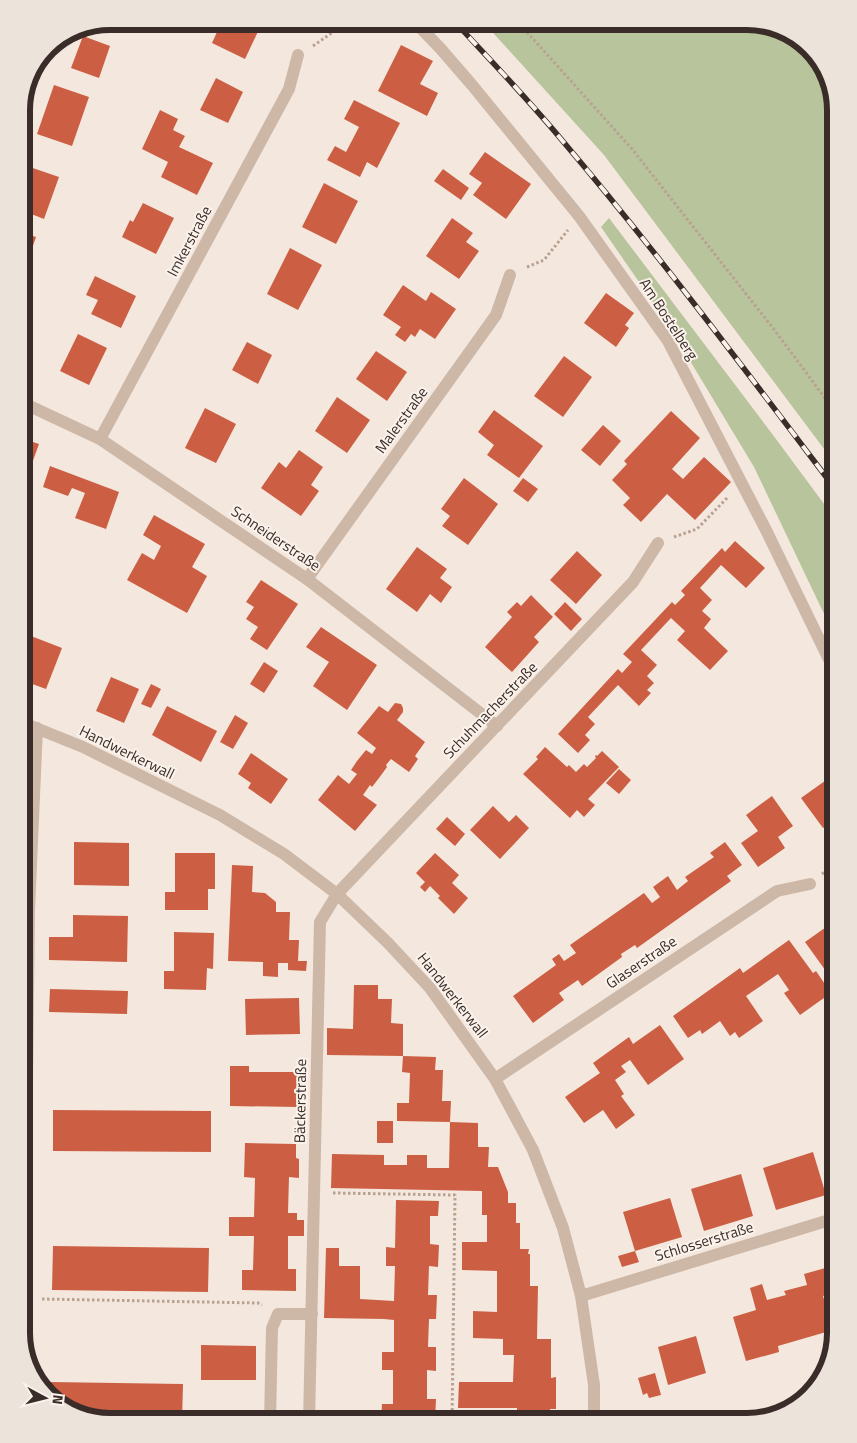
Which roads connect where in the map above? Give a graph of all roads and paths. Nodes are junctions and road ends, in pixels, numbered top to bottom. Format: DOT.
graph roads {
  1 [pos="334,30"];
  2 [pos="423,30"];
  3 [pos="525,30"];
  4 [pos="298,55"];
  5 [pos="579,216"];
  6 [pos="510,276"];
  7 [pos="827,402"];
  8 [pos="30,406"];
  9 [pos="100,439"];
  10 [pos="742,482"];
  11 [pos="658,543"];
  12 [pos="307,578"];
  13 [pos="827,655"];
  14 [pos="30,725"];
  15 [pos="498,726"];
  16 [pos="37,728"];
  17 [pos="810,884"];
  18 [pos="30,887"];
  19 [pos="337,894"];
  20 [pos="495,1079"];
  21 [pos="314,1193"];
  22 [pos="827,1221"];
  23 [pos="581,1296"];
  24 [pos="30,1299"];
  25 [pos="278,1314"];
  26 [pos="312,1314"];
  27 [pos="270,1413"];
  28 [pos="308,1413"];
  29 [pos="452,1413"];
  30 [pos="594,1413"];
  1 -- 4 [label="path"];
  2 -- 5 [label="street, Am Bostelberg"];
  3 -- 7 [label="path"];
  4 -- 9 [label="street, Imkerstraße"];
  5 -- 6 [label="path"];
  5 -- 10 [label="street, Am Bostelberg"];
  6 -- 12 [label="street, Malerstraße"];
  8 -- 9 [label="street, Schneiderstraße"];
  9 -- 12 [label="street, Schneiderstraße"];
  10 -- 11 [label="path"];
  10 -- 13 [label="street, Am Bostelberg"];
  11 -- 15 [label="street, Schuhmacherstraße"];
  12 -- 15 [label="street, Schneiderstraße"];
  14 -- 16 [label="street, Handwerkerwall"];
  15 -- 19 [label="street, Schuhmacherstraße"];
  16 -- 18 [label="street"];
  16 -- 19 [label="street, Handwerkerwall"];
  17 -- 20 [label="street, Glaserstraße"];
  19 -- 20 [label="street, Handwerkerwall"];
  19 -- 21 [label="street, Bäckerstraße"];
  20 -- 23 [label="street, Handwerkerwall"];
  21 -- 26 [label="street, Bäckerstraße"];
  21 -- 29 [label="path"];
  22 -- 23 [label="street, Schlosserstraße"];
  23 -- 30 [label="street, Handwerkerwall"];
  24 -- 25 [label="path"];
  25 -- 26 [label="street"];
  25 -- 27 [label="street"];
  26 -- 28 [label="street, Bäckerstraße"];
}
